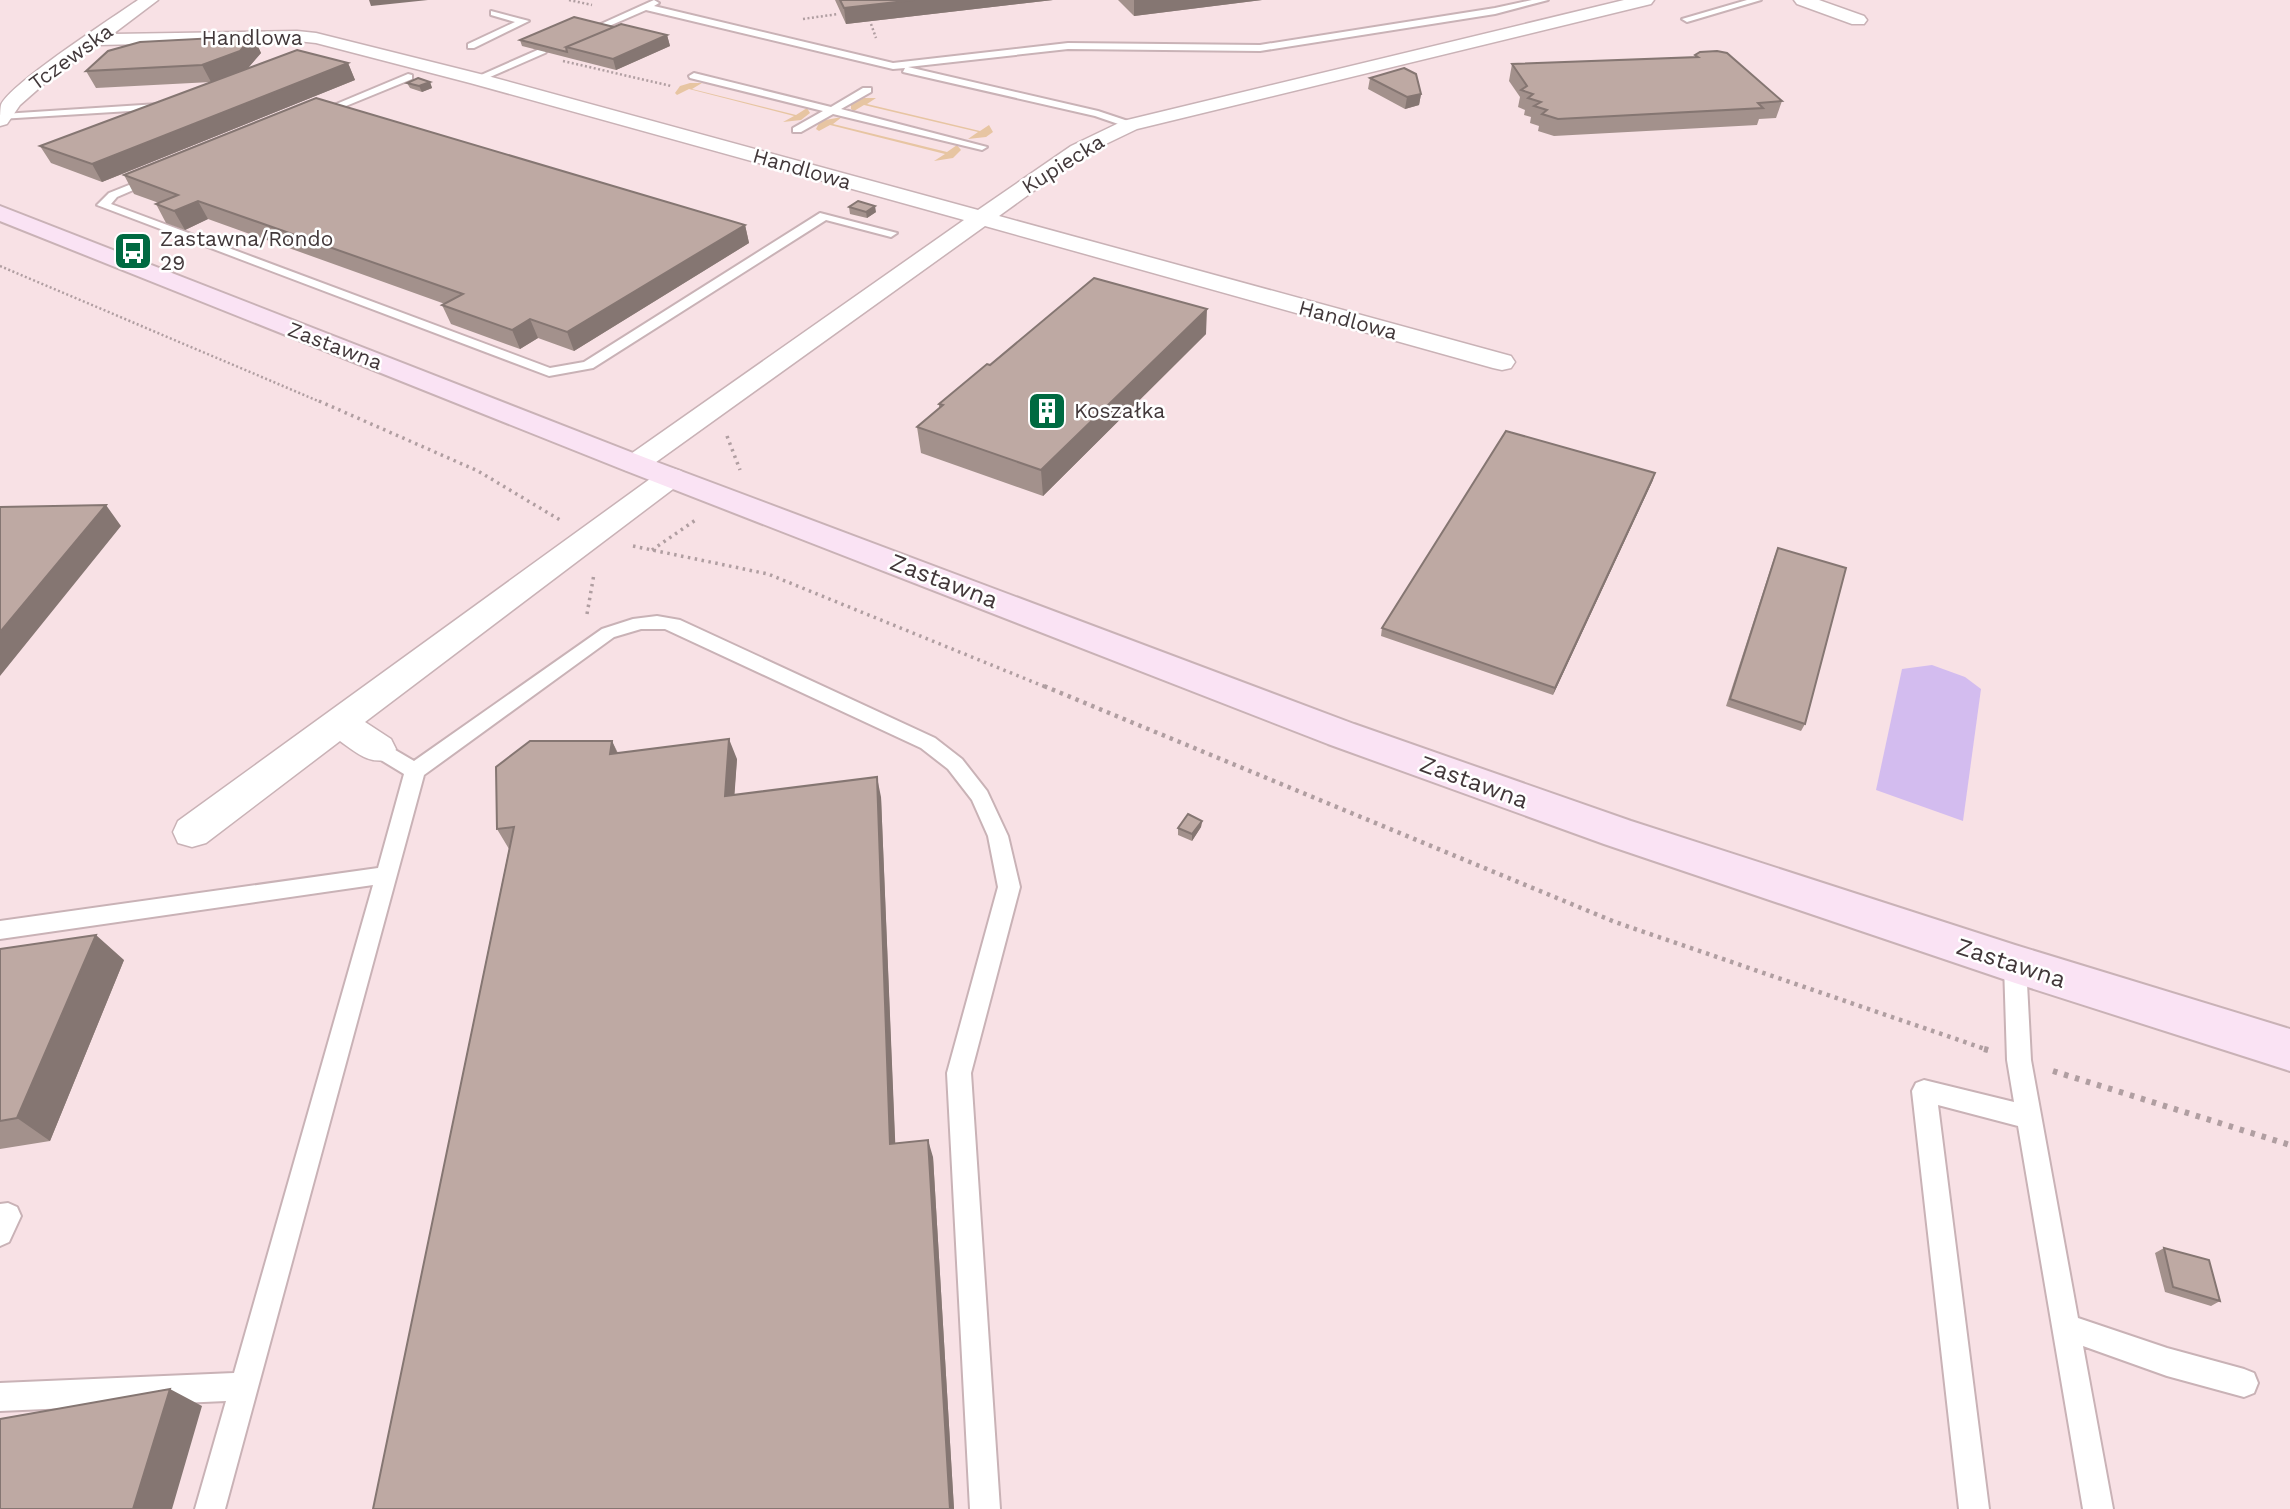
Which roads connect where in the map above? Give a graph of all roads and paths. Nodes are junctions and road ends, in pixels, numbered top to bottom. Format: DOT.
graph roads {
  1 [pos="149,0"];
  2 [pos="662,0"];
  3 [pos="1544,0"];
  4 [pos="1645,0"];
  5 [pos="1757,0"];
  6 [pos="1803,0"];
  7 [pos="645,7"];
  8 [pos="494,13"];
  9 [pos="1687,19"];
  10 [pos="1858,20"];
  11 [pos="871,24"];
  12 [pos="597,28"];
  13 [pos="876,38"];
  14 [pos="93,40"];
  15 [pos="471,46"];
  16 [pos="542,51"];
  17 [pos="558,60"];
  18 [pos="893,66"];
  19 [pos="694,76"];
  20 [pos="408,78"];
  21 [pos="477,79"];
  22 [pos="671,86"];
  23 [pos="866,90"];
  24 [pos="164,105"];
  25 [pos="4,110"];
  26 [pos="831,110"];
  27 [pos="300,120"];
  28 [pos="1130,125"];
  29 [pos="797,130"];
  30 [pos="982,147"];
  31 [pos="163,175"];
  32 [pos="0,213"];
  33 [pos="979,218"];
  34 [pos="891,233"];
  35 [pos="0,266"];
  36 [pos="1502,362"];
  37 [pos="635,464"];
  38 [pos="671,477"];
  39 [pos="568,525"];
  40 [pos="630,545"];
  41 [pos="340,723"];
  42 [pos="379,749"];
  43 [pos="415,771"];
  44 [pos="192,832"];
  45 [pos="386,874"];
  46 [pos="0,930"];
  47 [pos="2015,964"];
  48 [pos="2290,1050"];
  49 [pos="1992,1051"];
  50 [pos="2056,1072"];
  51 [pos="2028,1117"];
  52 [pos="2290,1145"];
  53 [pos="0,1217"];
  54 [pos="0,1233"];
  55 [pos="2066,1327"];
  56 [pos="2244,1383"];
  57 [pos="244,1386"];
  58 [pos="0,1397"];
  59 [pos="210,1509"];
  60 [pos="985,1509"];
  61 [pos="1973,1509"];
  62 [pos="2098,1509"];
  1 -- 14 [label="street, Tczewska"];
  2 -- 7 [label="lane"];
  3 -- 18 [label="lane"];
  4 -- 28 [label="street, Kupiecka"];
  5 -- 9 [label="lane"];
  6 -- 10 [label="street"];
  7 -- 12 [label="lane"];
  7 -- 18 [label="lane"];
  8 -- 15 [label="lane"];
  11 -- 13 [label="path"];
  14 -- 21 [label="street, Handlowa"];
  14 -- 25 [label="street, Tczewska"];
  16 -- 21 [label="lane"];
  17 -- 22 [label="path"];
  18 -- 28 [label="lane"];
  19 -- 26 [label="lane"];
  20 -- 27 [label="lane"];
  21 -- 33 [label="street, Handlowa"];
  23 -- 26 [label="lane"];
  24 -- 25 [label="lane"];
  26 -- 29 [label="lane"];
  26 -- 30 [label="lane"];
  28 -- 33 [label="street, Kupiecka"];
  31 -- 34 [label="lane"];
  32 -- 37 [label="main road, Zastawna"];
  33 -- 36 [label="street, Handlowa"];
  33 -- 37 [label="street, Kupiecka"];
  35 -- 39 [label="path"];
  37 -- 38 [label="main road, Zastawna"];
  38 -- 41 [label="street"];
  38 -- 47 [label="main road, Zastawna"];
  40 -- 49 [label="path"];
  41 -- 42 [label="street"];
  41 -- 44 [label="street"];
  42 -- 43 [label="lane"];
  43 -- 45 [label="lane"];
  43 -- 60 [label="lane"];
  45 -- 46 [label="lane"];
  45 -- 57 [label="lane"];
  47 -- 48 [label="main road, Zastawna"];
  47 -- 51 [label="lane"];
  50 -- 52 [label="path"];
  51 -- 55 [label="lane"];
  51 -- 61 [label="lane"];
  53 -- 54 [label="lane"];
  55 -- 56 [label="lane"];
  55 -- 62 [label="lane"];
  57 -- 58 [label="lane"];
  57 -- 59 [label="lane"];
}
